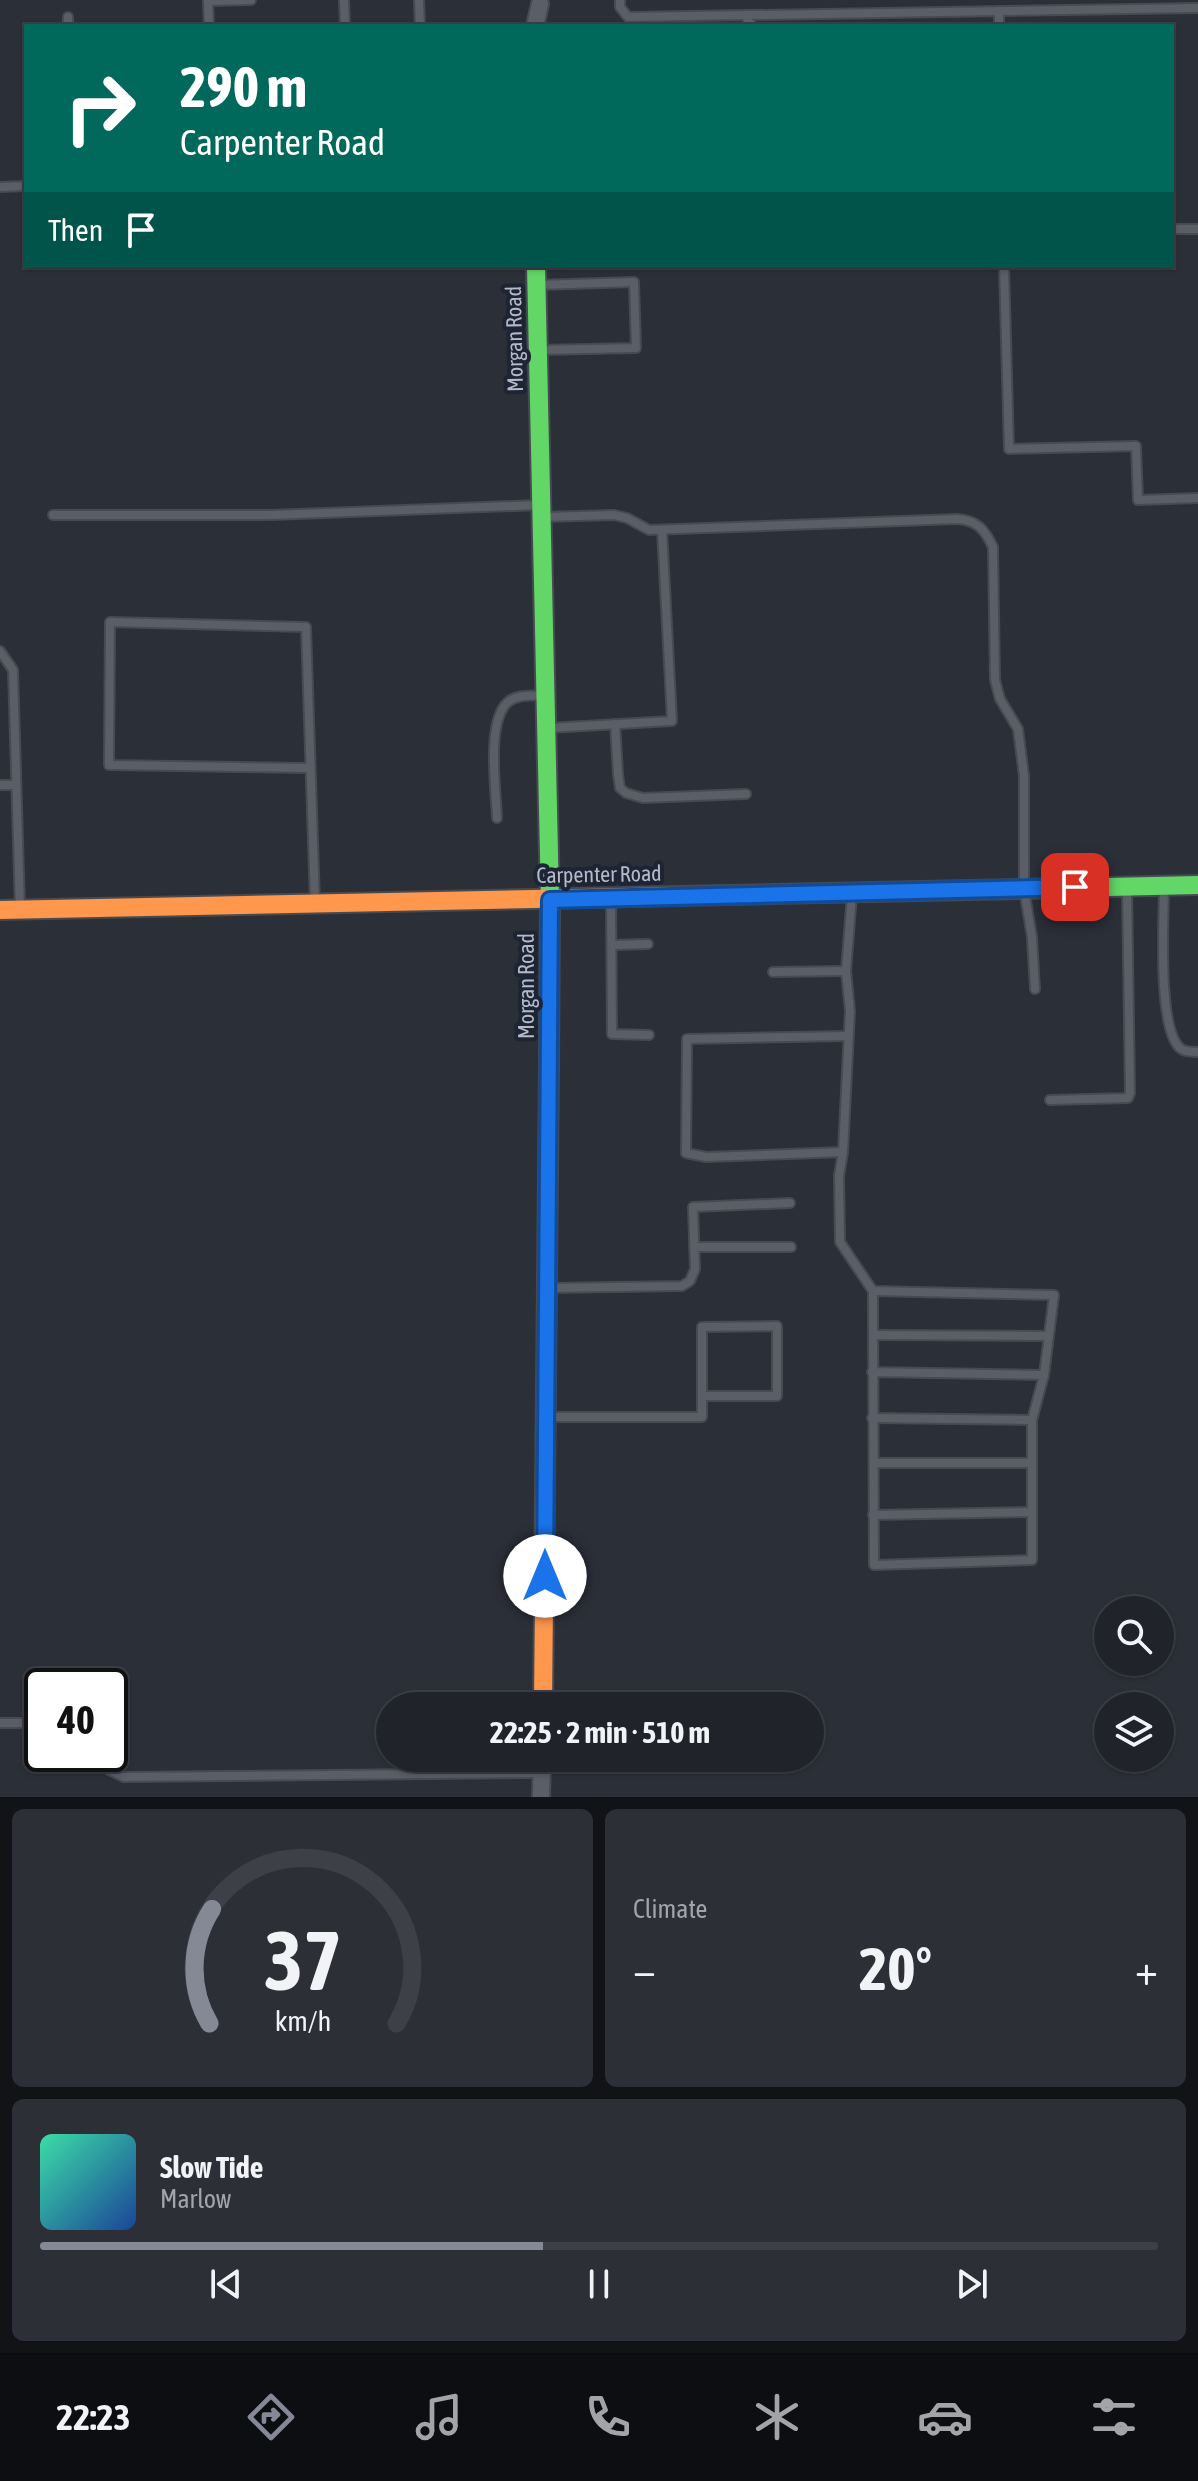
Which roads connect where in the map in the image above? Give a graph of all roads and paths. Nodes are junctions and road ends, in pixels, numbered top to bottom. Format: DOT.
graph roads {
  1 [pos="251,0"];
  2 [pos="344,0"];
  3 [pos="419,0"];
  4 [pos="620,0"];
  5 [pos="542,2"];
  6 [pos="1198,8"];
  7 [pos="999,11"];
  8 [pos="745,15"];
  9 [pos="209,24"];
  10 [pos="345,24"];
  11 [pos="420,24"];
  12 [pos="536,24"];
  13 [pos="751,24"];
  14 [pos="999,24"];
  15 [pos="24,186"];
  16 [pos="0,187"];
  17 [pos="1174,229"];
  18 [pos="1198,229"];
  19 [pos="1004,268"];
  20 [pos="537,275"];
  21 [pos="538,350"];
  22 [pos="1198,498"];
  23 [pos="541,511"];
  24 [pos="53,515"];
  25 [pos="662,530"];
  26 [pos="0,651"];
  27 [pos="545,695"];
  28 [pos="615,724"];
  29 [pos="546,729"];
  30 [pos="310,768"];
  31 [pos="0,785"];
  32 [pos="14,785"];
  33 [pos="746,794"];
  34 [pos="497,818"];
  35 [pos="1164,885"];
  36 [pos="1198,885"];
  37 [pos="1127,886"];
  38 [pos="1024,889"];
  39 [pos="852,893"];
  40 [pos="611,898"];
  41 [pos="550,900"];
  42 [pos="315,904"];
  43 [pos="0,910"];
  44 [pos="20,910"];
  45 [pos="648,944"];
  46 [pos="612,945"];
  47 [pos="846,971"];
  48 [pos="773,972"];
  49 [pos="1035,989"];
  50 [pos="649,1035"];
  51 [pos="847,1036"];
  52 [pos="1198,1052"];
  53 [pos="1050,1100"];
  54 [pos="843,1152"];
  55 [pos="790,1203"];
  56 [pos="694,1247"];
  57 [pos="791,1247"];
  58 [pos="547,1288"];
  59 [pos="873,1291"];
  60 [pos="874,1335"];
  61 [pos="1048,1336"];
  62 [pos="872,1372"];
  63 [pos="1044,1375"];
  64 [pos="702,1396"];
  65 [pos="546,1417"];
  66 [pos="872,1418"];
  67 [pos="1032,1420"];
  68 [pos="874,1463"];
  69 [pos="1032,1463"];
  70 [pos="1032,1512"];
  71 [pos="873,1515"];
  72 [pos="543,1692"];
  73 [pos="0,1723"];
  74 [pos="24,1723"];
  75 [pos="376,1770"];
  76 [pos="113,1772"];
  77 [pos="542,1772"];
  78 [pos="541,1797"];
  1 -- 9 [label="lane"];
  2 -- 10 [label="lane"];
  3 -- 11 [label="lane"];
  4 -- 8 [label="lane"];
  5 -- 12 [label="street"];
  6 -- 7 [label="lane"];
  7 -- 8 [label="lane"];
  7 -- 14 [label="lane"];
  8 -- 13 [label="lane"];
  15 -- 16 [label="lane"];
  17 -- 18 [label="lane"];
  19 -- 22 [label="lane"];
  20 -- 21 [label="street, Morgan Road"];
  20 -- 21 [label="lane"];
  21 -- 23 [label="street, Morgan Road"];
  23 -- 24 [label="lane"];
  23 -- 25 [label="lane"];
  23 -- 27 [label="street, Morgan Road"];
  25 -- 28 [label="lane"];
  25 -- 38 [label="lane"];
  26 -- 32 [label="lane"];
  27 -- 29 [label="street, Morgan Road"];
  27 -- 34 [label="lane"];
  28 -- 29 [label="lane"];
  28 -- 33 [label="lane"];
  29 -- 41 [label="street, Morgan Road"];
  30 -- 30 [label="lane"];
  30 -- 42 [label="lane"];
  31 -- 32 [label="lane"];
  32 -- 44 [label="lane"];
  35 -- 36 [label="street, Carpenter Road"];
  35 -- 37 [label="street, Carpenter Road"];
  35 -- 52 [label="lane"];
  37 -- 38 [label="street, Carpenter Road"];
  37 -- 53 [label="lane"];
  38 -- 39 [label="street, Carpenter Road"];
  38 -- 49 [label="lane"];
  39 -- 40 [label="street, Carpenter Road"];
  39 -- 47 [label="lane"];
  40 -- 41 [label="street, Carpenter Road"];
  40 -- 46 [label="lane"];
  41 -- 42 [label="street, Carpenter Road"];
  41 -- 58 [label="street, Morgan Road"];
  42 -- 44 [label="street, Carpenter Road"];
  43 -- 44 [label="street, Carpenter Road"];
  45 -- 46 [label="lane"];
  46 -- 50 [label="lane"];
  47 -- 48 [label="lane"];
  47 -- 51 [label="lane"];
  51 -- 54 [label="lane"];
  51 -- 54 [label="lane"];
  54 -- 59 [label="lane"];
  55 -- 56 [label="lane"];
  56 -- 57 [label="lane"];
  56 -- 58 [label="lane"];
  58 -- 65 [label="street, Morgan Road"];
  59 -- 60 [label="lane"];
  59 -- 61 [label="lane"];
  60 -- 61 [label="lane"];
  60 -- 62 [label="lane"];
  61 -- 63 [label="lane"];
  62 -- 63 [label="lane"];
  62 -- 66 [label="lane"];
  63 -- 67 [label="lane"];
  64 -- 64 [label="lane"];
  64 -- 65 [label="lane"];
  65 -- 72 [label="street, Morgan Road"];
  66 -- 67 [label="lane"];
  66 -- 68 [label="lane"];
  67 -- 69 [label="lane"];
  68 -- 69 [label="lane"];
  68 -- 71 [label="lane"];
  69 -- 70 [label="lane"];
  70 -- 71 [label="lane"];
  70 -- 71 [label="lane"];
  73 -- 74 [label="lane"];
  75 -- 76 [label="lane"];
  77 -- 78 [label="street"];
}
